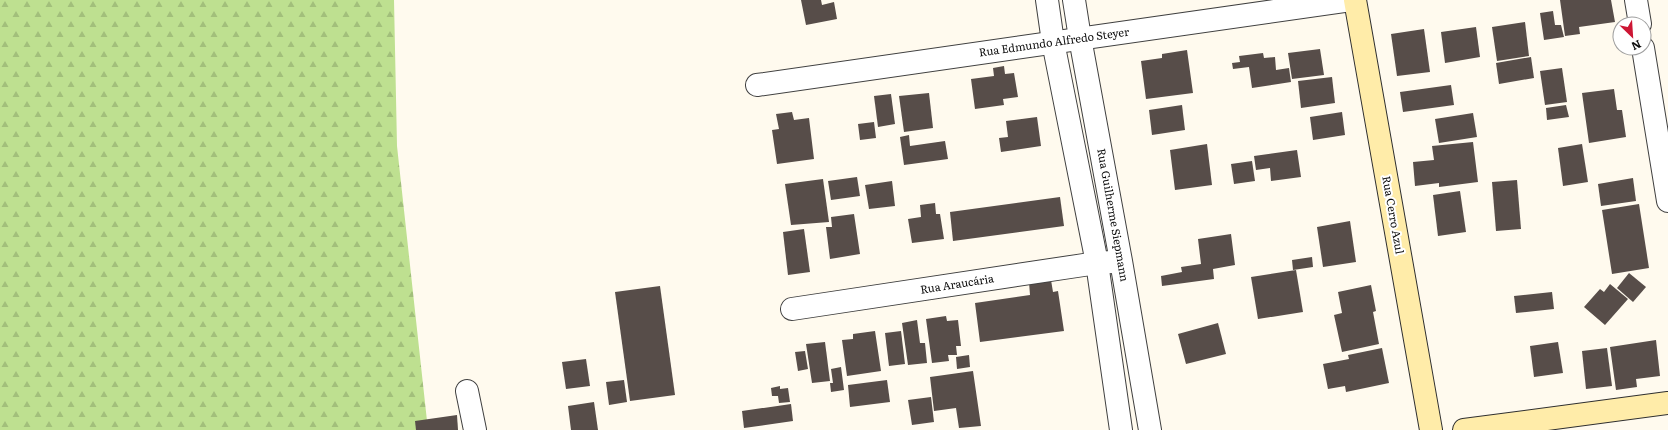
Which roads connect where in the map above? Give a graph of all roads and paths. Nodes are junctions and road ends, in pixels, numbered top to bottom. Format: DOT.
graph roads {
  1 [pos="1047,0"];
  2 [pos="1074,0"];
  3 [pos="1351,0"];
  4 [pos="1355,0"];
  5 [pos="1636,0"];
  6 [pos="1639,16"];
  7 [pos="1080,38"];
  8 [pos="1053,42"];
  9 [pos="1644,56"];
  10 [pos="757,85"];
  11 [pos="1668,201"];
  12 [pos="1121,261"];
  13 [pos="1097,263"];
  14 [pos="792,309"];
  15 [pos="467,391"];
  16 [pos="1668,403"];
  17 [pos="475,430"];
  18 [pos="1121,430"];
  19 [pos="1150,430"];
  20 [pos="1431,430"];
  21 [pos="1464,430"];
  1 -- 8 [label="street"];
  2 -- 7 [label="street, Rua Guilherme Siepmann"];
  3 -- 7 [label="street, Rua Edmundo Alfredo Steyer"];
  4 -- 20 [label="street, Rua Cerro Azul"];
  5 -- 6 [label="street"];
  7 -- 8 [label="street, Rua Edmundo Alfredo Steyer"];
  7 -- 12 [label="street, Rua Guilherme Siepmann"];
  8 -- 10 [label="street, Rua Edmundo Alfredo Steyer"];
  8 -- 13 [label="street"];
  9 -- 11 [label="street"];
  12 -- 13 [label="street, Rua Araucária"];
  12 -- 19 [label="street, Rua Guilherme Siepmann"];
  13 -- 14 [label="street, Rua Araucária"];
  13 -- 18 [label="street"];
  15 -- 17 [label="street"];
  16 -- 21 [label="street"];
}
